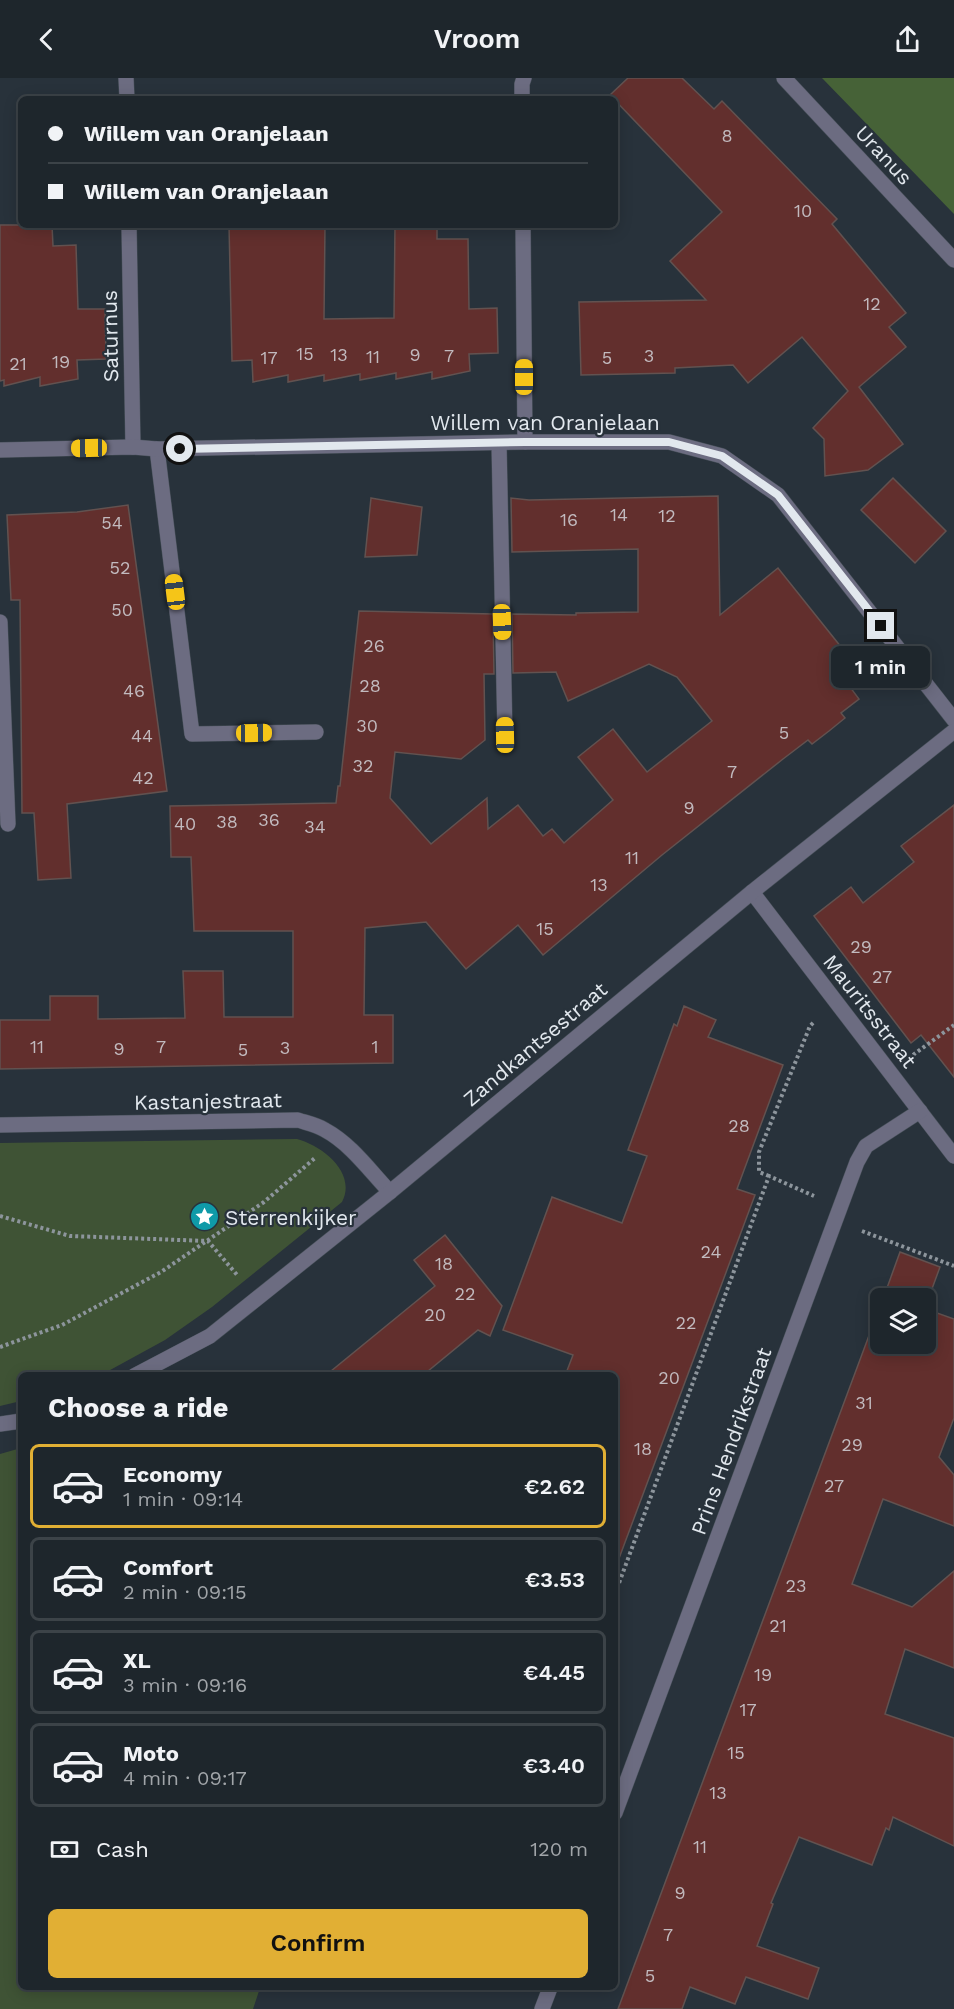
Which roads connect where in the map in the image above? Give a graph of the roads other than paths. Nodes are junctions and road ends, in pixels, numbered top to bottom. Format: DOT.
graph roads {
  1 [pos="126,78"];
  2 [pos="524,78"];
  3 [pos="784,78"];
  4 [pos="127,96"];
  5 [pos="522,96"];
  6 [pos="129,228"];
  7 [pos="523,228"];
  8 [pos="954,261"];
  9 [pos="499,442"];
  10 [pos="525,442"];
  11 [pos="133,447"];
  12 [pos="157,449"];
  13 [pos="0,450"];
  14 [pos="0,622"];
  15 [pos="954,720"];
  16 [pos="954,731"];
  17 [pos="316,732"];
  18 [pos="505,735"];
  19 [pos="8,824"];
  20 [pos="752,892"];
  21 [pos="920,1111"];
  22 [pos="0,1125"];
  23 [pos="954,1156"];
  24 [pos="390,1192"];
  25 [pos="142,1372"];
  26 [pos="18,1421"];
  27 [pos="0,1424"];
  28 [pos="618,1805"];
  29 [pos="549,1990"];
  30 [pos="542,2009"];
  1 -- 4 [label="street"];
  2 -- 5 [label="street"];
  3 -- 8 [label="street, Uranus"];
  6 -- 11 [label="street, Saturnus"];
  7 -- 10 [label="street"];
  9 -- 10 [label="street, Willem van Oranjelaan"];
  9 -- 12 [label="street, Willem van Oranjelaan"];
  9 -- 18 [label="street"];
  10 -- 15 [label="street, Willem van Oranjelaan"];
  11 -- 12 [label="street, Willem van Oranjelaan"];
  11 -- 13 [label="street, Willem van Oranjelaan"];
  12 -- 17 [label="street"];
  14 -- 19 [label="street"];
  16 -- 20 [label="street, Zandkantsestraat"];
  20 -- 21 [label="street, Mauritsstraat"];
  20 -- 24 [label="street, Zandkantsestraat"];
  21 -- 23 [label="street, Mauritsstraat"];
  21 -- 28 [label="street, Prins Hendrikstraat"];
  22 -- 24 [label="street, Kastanjestraat"];
  24 -- 25 [label="street, Zandkantsestraat"];
  26 -- 27 [label="street"];
  29 -- 30 [label="street"];
}
